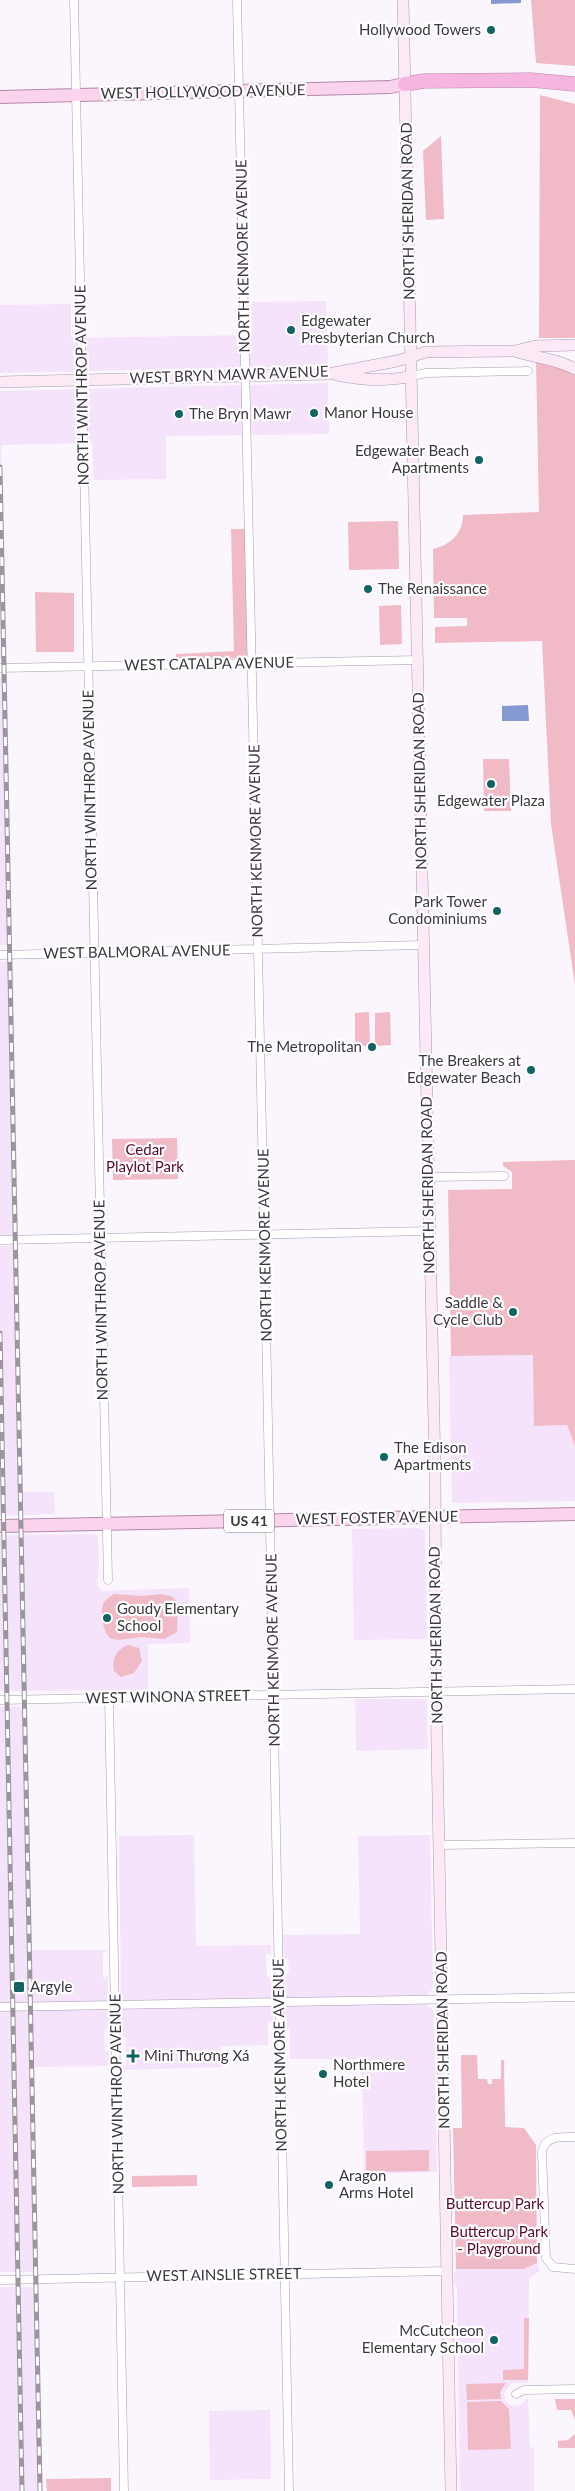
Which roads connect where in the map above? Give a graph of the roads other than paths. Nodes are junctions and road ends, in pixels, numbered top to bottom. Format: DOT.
graph roads {
  1 [pos="74,0"];
  2 [pos="237,0"];
  3 [pos="403,0"];
  4 [pos="405,84"];
  5 [pos="575,84"];
  6 [pos="239,91"];
  7 [pos="76,95"];
  8 [pos="0,97"];
  9 [pos="575,345"];
  10 [pos="515,351"];
  11 [pos="412,356"];
  12 [pos="575,369"];
  13 [pos="528,371"];
  14 [pos="328,374"];
  15 [pos="245,376"];
  16 [pos="412,376"];
  17 [pos="82,380"];
  18 [pos="0,382"];
  19 [pos="418,660"];
  20 [pos="252,663"];
  21 [pos="88,666"];
  22 [pos="0,668"];
  23 [pos="423,945"];
  24 [pos="258,949"];
  25 [pos="94,952"];
  26 [pos="0,955"];
  27 [pos="504,1176"];
  28 [pos="428,1177"];
  29 [pos="429,1231"];
  30 [pos="265,1235"];
  31 [pos="100,1238"];
  32 [pos="0,1240"];
  33 [pos="575,1514"];
  34 [pos="436,1516"];
  35 [pos="270,1520"];
  36 [pos="106,1524"];
  37 [pos="0,1526"];
  38 [pos="108,1580"];
  39 [pos="575,1688"];
  40 [pos="436,1691"];
  41 [pos="274,1694"];
  42 [pos="109,1698"];
  43 [pos="0,1700"];
  44 [pos="575,1843"];
  45 [pos="440,1845"];
  46 [pos="575,1997"];
  47 [pos="443,2000"];
  48 [pos="278,2003"];
  49 [pos="115,2006"];
  50 [pos="0,2007"];
  51 [pos="575,2137"];
  52 [pos="575,2269"];
  53 [pos="447,2271"];
  54 [pos="285,2274"];
  55 [pos="120,2277"];
  56 [pos="0,2280"];
  57 [pos="575,2389"];
  58 [pos="516,2394"];
  59 [pos="124,2491"];
  60 [pos="289,2491"];
  61 [pos="451,2491"];
  1 -- 7 [label="street, NORTH WINTHROP AVENUE"];
  2 -- 6 [label="street, NORTH KENMORE AVENUE"];
  3 -- 4 [label="main road, NORTH SHERIDAN ROAD"];
  4 -- 5 [label="highway"];
  4 -- 6 [label="main road, WEST HOLLYWOOD AVENUE"];
  4 -- 11 [label="main road, NORTH SHERIDAN ROAD"];
  6 -- 7 [label="main road, WEST HOLLYWOOD AVENUE"];
  6 -- 15 [label="street, NORTH KENMORE AVENUE"];
  7 -- 8 [label="main road, WEST HOLLYWOOD AVENUE"];
  7 -- 17 [label="street, NORTH WINTHROP AVENUE"];
  9 -- 10 [label="main road, WEST BRYN MAWR AVENUE"];
  10 -- 11 [label="main road, WEST BRYN MAWR AVENUE"];
  10 -- 12 [label="main road"];
  11 -- 14 [label="main road, WEST BRYN MAWR AVENUE"];
  11 -- 16 [label="main road, NORTH SHERIDAN ROAD"];
  13 -- 16 [label="street"];
  14 -- 15 [label="main road, WEST BRYN MAWR AVENUE"];
  14 -- 16 [label="main road"];
  15 -- 17 [label="main road, WEST BRYN MAWR AVENUE"];
  15 -- 20 [label="street, NORTH KENMORE AVENUE"];
  16 -- 19 [label="main road, NORTH SHERIDAN ROAD"];
  17 -- 18 [label="main road, WEST BRYN MAWR AVENUE"];
  17 -- 21 [label="street, NORTH WINTHROP AVENUE"];
  19 -- 20 [label="street, WEST CATALPA AVENUE"];
  19 -- 23 [label="main road, NORTH SHERIDAN ROAD"];
  20 -- 21 [label="street, WEST CATALPA AVENUE"];
  20 -- 24 [label="street, NORTH KENMORE AVENUE"];
  21 -- 22 [label="street, WEST CATALPA AVENUE"];
  21 -- 25 [label="street, NORTH WINTHROP AVENUE"];
  23 -- 24 [label="street, WEST BALMORAL AVENUE"];
  23 -- 28 [label="main road, NORTH SHERIDAN ROAD"];
  24 -- 25 [label="street, WEST BALMORAL AVENUE"];
  24 -- 30 [label="street, NORTH KENMORE AVENUE"];
  25 -- 26 [label="street, WEST BALMORAL AVENUE"];
  25 -- 31 [label="street, NORTH WINTHROP AVENUE"];
  27 -- 28 [label="street"];
  28 -- 29 [label="main road, NORTH SHERIDAN ROAD"];
  29 -- 30 [label="street"];
  29 -- 34 [label="main road, NORTH SHERIDAN ROAD"];
  30 -- 31 [label="street"];
  30 -- 35 [label="street, NORTH KENMORE AVENUE"];
  31 -- 32 [label="street"];
  31 -- 36 [label="street, NORTH WINTHROP AVENUE"];
  33 -- 34 [label="main road, WEST FOSTER AVENUE / US 41"];
  34 -- 35 [label="main road, WEST FOSTER AVENUE / US 41"];
  34 -- 40 [label="main road, NORTH SHERIDAN ROAD"];
  35 -- 36 [label="main road, WEST FOSTER AVENUE / US 41"];
  35 -- 41 [label="street, NORTH KENMORE AVENUE"];
  36 -- 37 [label="main road, WEST FOSTER AVENUE / US 41"];
  36 -- 38 [label="street, NORTH WINTHROP AVENUE"];
  39 -- 40 [label="street, WEST WINONA STREET"];
  40 -- 41 [label="street, WEST WINONA STREET"];
  40 -- 45 [label="main road, NORTH SHERIDAN ROAD"];
  41 -- 42 [label="street, WEST WINONA STREET"];
  41 -- 48 [label="street, NORTH KENMORE AVENUE"];
  42 -- 43 [label="street, WEST WINONA STREET"];
  42 -- 49 [label="street, NORTH WINTHROP AVENUE"];
  44 -- 45 [label="street"];
  45 -- 47 [label="main road, NORTH SHERIDAN ROAD"];
  46 -- 47 [label="street"];
  47 -- 48 [label="street"];
  47 -- 53 [label="main road, NORTH SHERIDAN ROAD"];
  48 -- 49 [label="street"];
  48 -- 54 [label="street, NORTH KENMORE AVENUE"];
  49 -- 50 [label="street"];
  49 -- 55 [label="street, NORTH WINTHROP AVENUE"];
  51 -- 52 [label="street"];
  53 -- 54 [label="street, WEST AINSLIE STREET"];
  53 -- 61 [label="main road, NORTH SHERIDAN ROAD"];
  54 -- 55 [label="street, WEST AINSLIE STREET"];
  54 -- 60 [label="street, NORTH KENMORE AVENUE"];
  55 -- 56 [label="street, WEST AINSLIE STREET"];
  55 -- 59 [label="street, NORTH WINTHROP AVENUE"];
  57 -- 58 [label="street"];
}
